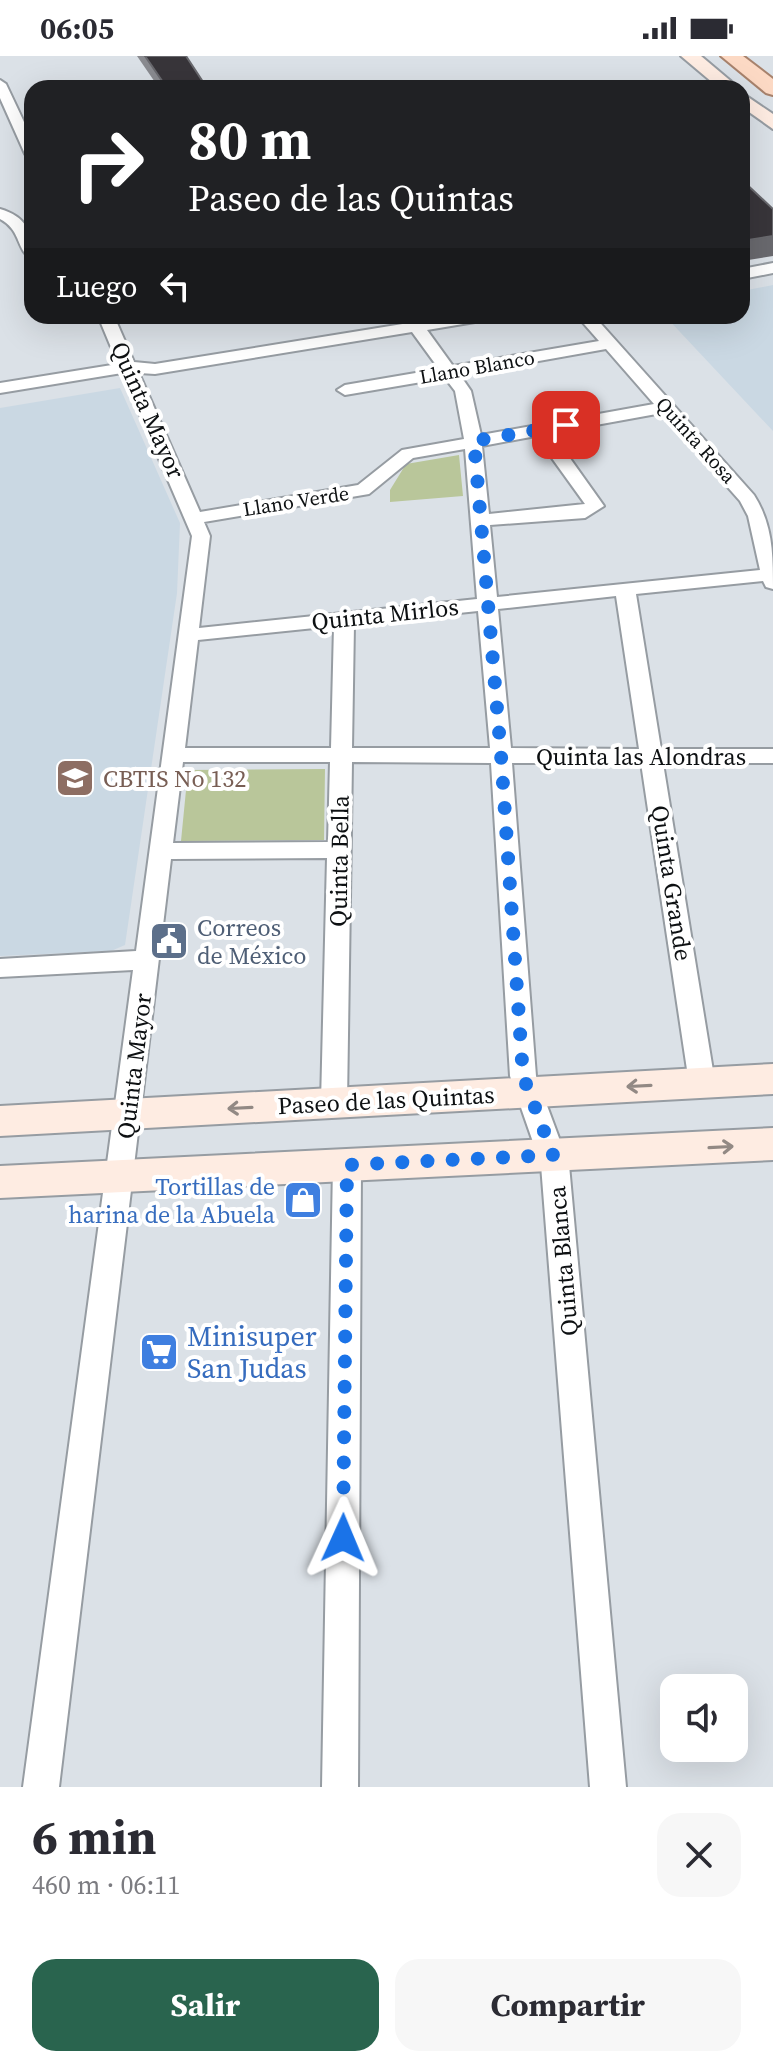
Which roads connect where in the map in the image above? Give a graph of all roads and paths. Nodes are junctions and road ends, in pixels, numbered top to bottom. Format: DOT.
graph roads {
  1 [pos="690,56"];
  2 [pos="729,56"];
  3 [pos="720,80"];
  4 [pos="738,80"];
  5 [pos="0,84"];
  6 [pos="773,89"];
  7 [pos="750,102"];
  8 [pos="773,123"];
  9 [pos="24,136"];
  10 [pos="0,213"];
  11 [pos="24,235"];
  12 [pos="773,268"];
  13 [pos="750,272"];
  14 [pos="110,324"];
  15 [pos="429,324"];
  16 [pos="592,324"];
  17 [pos="416,326"];
  18 [pos="609,344"];
  19 [pos="132,372"];
  20 [pos="448,372"];
  21 [pos="0,388"];
  22 [pos="345,390"];
  23 [pos="0,400"];
  24 [pos="667,407"];
  25 [pos="541,430"];
  26 [pos="474,441"];
  27 [pos="196,518"];
  28 [pos="481,520"];
  29 [pos="772,577"];
  30 [pos="625,589"];
  31 [pos="489,603"];
  32 [pos="344,619"];
  33 [pos="188,635"];
  34 [pos="173,755"];
  35 [pos="501,755"];
  36 [pos="341,756"];
  37 [pos="653,756"];
  38 [pos="773,756"];
  39 [pos="339,850"];
  40 [pos="160,851"];
  41 [pos="147,960"];
  42 [pos="0,968"];
  43 [pos="773,1079"];
  44 [pos="702,1083"];
  45 [pos="528,1092"];
  46 [pos="334,1103"];
  47 [pos="128,1114"];
  48 [pos="0,1121"];
  49 [pos="772,1148"];
  50 [pos="553,1155"];
  51 [pos="347,1165"];
  52 [pos="121,1176"];
  53 [pos="0,1182"];
  54 [pos="41,1787"];
  55 [pos="340,1787"];
  56 [pos="608,1787"];
  1 -- 3 [label="main road"];
  2 -- 4 [label="main road"];
  2 -- 6 [label="main road"];
  5 -- 9 [label="street"];
  7 -- 8 [label="main road"];
  10 -- 11 [label="street"];
  12 -- 13 [label="street"];
  14 -- 19 [label="street, Quinta Mayor"];
  15 -- 17 [label="street"];
  16 -- 18 [label="street, Quinta Rosa"];
  17 -- 19 [label="street"];
  17 -- 20 [label="street, Quinta Blanca"];
  18 -- 20 [label="street, Llano Blanco"];
  18 -- 24 [label="street, Quinta Rosa"];
  19 -- 21 [label="street"];
  19 -- 23 [label="street"];
  19 -- 27 [label="street, Quinta Mayor"];
  20 -- 22 [label="street, Llano Blanco"];
  20 -- 26 [label="street, Quinta Blanca"];
  24 -- 25 [label="street, Llano Verde"];
  24 -- 29 [label="street, Quinta Rosa"];
  25 -- 26 [label="street, Llano Verde"];
  25 -- 28 [label="street"];
  26 -- 27 [label="street, Llano Verde"];
  26 -- 28 [label="street, Quinta Blanca"];
  27 -- 33 [label="street, Quinta Mayor"];
  28 -- 31 [label="street, Quinta Blanca"];
  29 -- 30 [label="street, Quinta Mirlos"];
  30 -- 31 [label="street, Quinta Mirlos"];
  30 -- 37 [label="street, Quinta Grande"];
  31 -- 32 [label="street, Quinta Mirlos"];
  31 -- 35 [label="street, Quinta Blanca"];
  32 -- 33 [label="street, Quinta Mirlos"];
  32 -- 36 [label="street, Quinta Bella"];
  33 -- 34 [label="street, Quinta Mayor"];
  34 -- 36 [label="street, Quinta las Alondras"];
  34 -- 40 [label="street, Quinta Mayor"];
  35 -- 36 [label="street, Quinta las Alondras"];
  35 -- 37 [label="street, Quinta las Alondras"];
  35 -- 45 [label="street, Quinta Blanca"];
  36 -- 39 [label="street, Quinta Bella"];
  37 -- 38 [label="street, Quinta las Alondras"];
  37 -- 44 [label="street, Quinta Grande"];
  39 -- 40 [label="street"];
  39 -- 46 [label="street, Quinta Bella"];
  40 -- 41 [label="street, Quinta Mayor"];
  41 -- 42 [label="street"];
  41 -- 47 [label="street, Quinta Mayor"];
  43 -- 44 [label="main road, Paseo de las Quintas"];
  44 -- 45 [label="main road, Paseo de las Quintas, one-way"];
  45 -- 46 [label="main road, Paseo de las Quintas"];
  45 -- 50 [label="street, Quinta Blanca"];
  46 -- 47 [label="main road, Paseo de las Quintas, one-way"];
  47 -- 48 [label="main road, Paseo de las Quintas"];
  47 -- 52 [label="street, Quinta Mayor"];
  50 -- 49 [label="main road, one-way"];
  50 -- 51 [label="main road"];
  50 -- 56 [label="street, Quinta Blanca"];
  51 -- 52 [label="main road"];
  51 -- 55 [label="street"];
  52 -- 53 [label="main road"];
  52 -- 54 [label="street, Quinta Mayor"];
}
